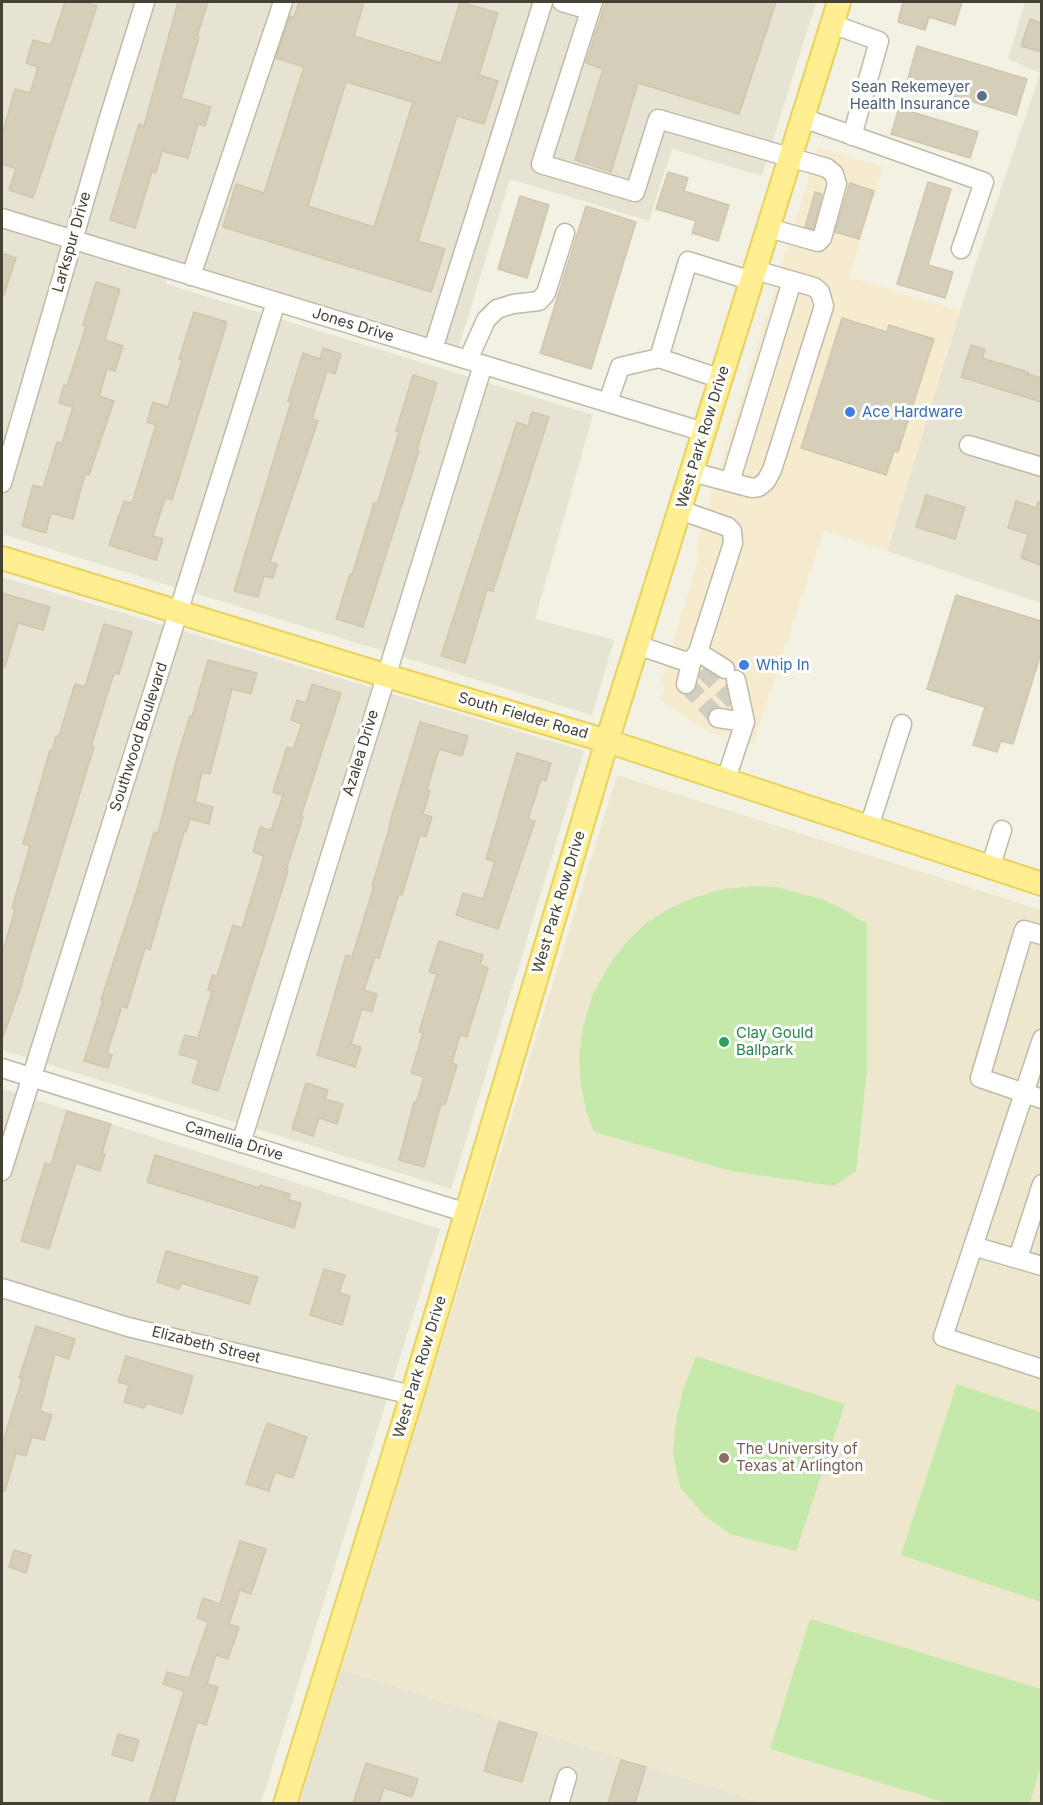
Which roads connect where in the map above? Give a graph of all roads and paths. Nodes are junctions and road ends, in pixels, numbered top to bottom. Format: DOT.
graph roads {
  1 [pos="145,2"];
  2 [pos="283,2"];
  3 [pos="543,2"];
  4 [pos="562,2"];
  5 [pos="839,2"];
  6 [pos="591,6"];
  7 [pos="832,24"];
  8 [pos="803,118"];
  9 [pos="852,136"];
  10 [pos="791,158"];
  11 [pos="2,218"];
  12 [pos="769,228"];
  13 [pos="565,233"];
  14 [pos="73,240"];
  15 [pos="962,249"];
  16 [pos="191,276"];
  17 [pos="754,276"];
  18 [pos="792,281"];
  19 [pos="276,302"];
  20 [pos="433,349"];
  21 [pos="659,358"];
  22 [pos="475,362"];
  23 [pos="721,378"];
  24 [pos="608,402"];
  25 [pos="705,432"];
  26 [pos="969,445"];
  27 [pos="1041,467"];
  28 [pos="692,472"];
  29 [pos="730,482"];
  30 [pos="2,483"];
  31 [pos="680,510"];
  32 [pos="2,558"];
  33 [pos="178,612"];
  34 [pos="637,645"];
  35 [pos="695,668"];
  36 [pos="385,675"];
  37 [pos="726,710"];
  38 [pos="745,722"];
  39 [pos="902,724"];
  40 [pos="607,741"];
  41 [pos="726,779"];
  42 [pos="869,827"];
  43 [pos="1002,830"];
  44 [pos="990,868"];
  45 [pos="1041,884"];
  46 [pos="1041,935"];
  47 [pos="1041,1039"];
  48 [pos="2,1068"];
  49 [pos="31,1077"];
  50 [pos="1024,1093"];
  51 [pos="1041,1100"];
  52 [pos="242,1143"];
  53 [pos="2,1171"];
  54 [pos="1041,1184"];
  55 [pos="467,1214"];
  56 [pos="973,1246"];
  57 [pos="1018,1258"];
  58 [pos="1041,1266"];
  59 [pos="2,1288"];
  60 [pos="1041,1369"];
  61 [pos="412,1395"];
  62 [pos="567,1777"];
  63 [pos="285,1803"];
  64 [pos="559,1803"];
  1 -- 14 [label="street, Larkspur Drive"];
  2 -- 16 [label="street"];
  3 -- 20 [label="street"];
  4 -- 6 [label="street"];
  5 -- 7 [label="main road, West Park Row Drive"];
  6 -- 10 [label="street"];
  7 -- 8 [label="main road, West Park Row Drive"];
  7 -- 9 [label="street"];
  8 -- 9 [label="street"];
  8 -- 10 [label="main road, West Park Row Drive"];
  9 -- 15 [label="street"];
  10 -- 12 [label="main road, West Park Row Drive"];
  10 -- 12 [label="street"];
  11 -- 14 [label="street, Jones Drive"];
  12 -- 17 [label="main road, West Park Row Drive"];
  13 -- 22 [label="street, Azalea Drive"];
  14 -- 16 [label="street, Jones Drive"];
  14 -- 30 [label="street, Larkspur Drive"];
  16 -- 19 [label="street, Jones Drive"];
  17 -- 18 [label="street"];
  17 -- 21 [label="street"];
  17 -- 23 [label="main road, West Park Row Drive"];
  18 -- 29 [label="street"];
  18 -- 29 [label="street"];
  19 -- 20 [label="street, Jones Drive"];
  19 -- 33 [label="street, Southwood Boulevard"];
  20 -- 22 [label="street, Jones Drive"];
  21 -- 23 [label="street"];
  21 -- 24 [label="street"];
  22 -- 24 [label="street, Jones Drive"];
  22 -- 36 [label="street, Azalea Drive"];
  23 -- 25 [label="main road, West Park Row Drive"];
  24 -- 25 [label="street, Jones Drive"];
  25 -- 28 [label="main road, West Park Row Drive"];
  26 -- 27 [label="street"];
  28 -- 29 [label="street"];
  28 -- 31 [label="main road, West Park Row Drive"];
  31 -- 34 [label="main road, West Park Row Drive"];
  31 -- 35 [label="street"];
  32 -- 33 [label="main road, South Fielder Road"];
  33 -- 36 [label="main road, South Fielder Road"];
  33 -- 49 [label="street, Southwood Boulevard"];
  34 -- 35 [label="street"];
  34 -- 40 [label="main road, West Park Row Drive"];
  35 -- 38 [label="street"];
  36 -- 40 [label="main road, South Fielder Road"];
  36 -- 52 [label="street, Azalea Drive"];
  37 -- 38 [label="street"];
  38 -- 41 [label="street"];
  39 -- 42 [label="street"];
  40 -- 41 [label="main road, South Fielder Road"];
  40 -- 55 [label="main road, West Park Row Drive"];
  41 -- 42 [label="main road, South Fielder Road"];
  42 -- 44 [label="main road, South Fielder Road"];
  43 -- 44 [label="street"];
  44 -- 45 [label="main road, South Fielder Road"];
  46 -- 50 [label="street"];
  47 -- 50 [label="street"];
  48 -- 49 [label="street, Camellia Drive"];
  49 -- 52 [label="street, Camellia Drive"];
  49 -- 53 [label="street, Southwood Boulevard"];
  50 -- 51 [label="street"];
  50 -- 56 [label="street"];
  52 -- 55 [label="street, Camellia Drive"];
  54 -- 57 [label="street"];
  55 -- 61 [label="main road, West Park Row Drive"];
  56 -- 57 [label="street"];
  56 -- 60 [label="street"];
  57 -- 58 [label="street"];
  59 -- 61 [label="street, Elizabeth Street"];
  61 -- 63 [label="main road, West Park Row Drive"];
  62 -- 64 [label="street"];
}
